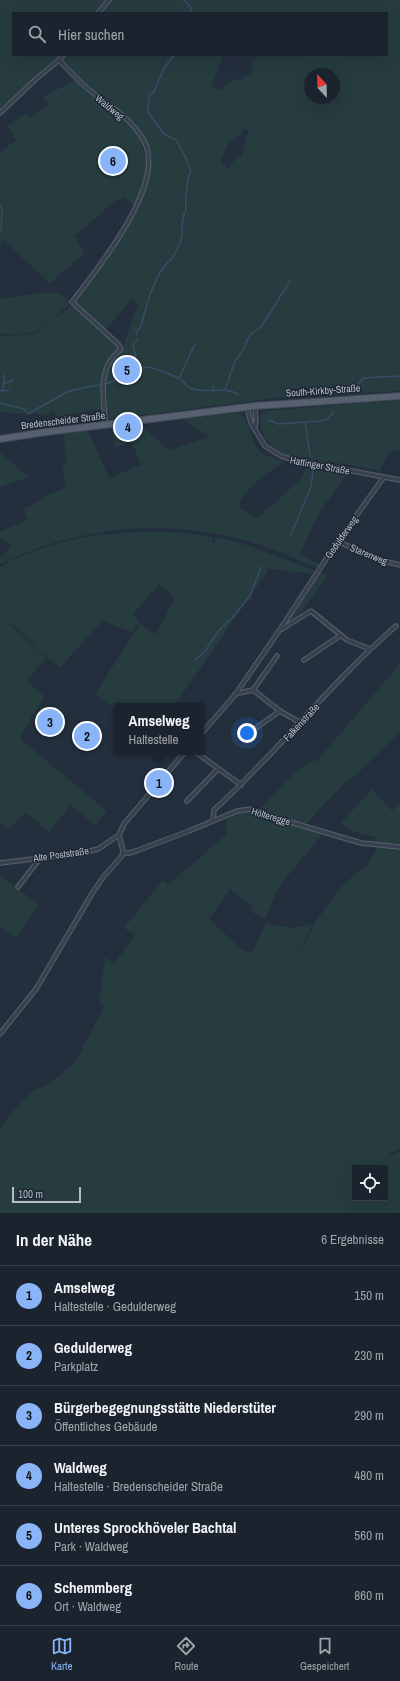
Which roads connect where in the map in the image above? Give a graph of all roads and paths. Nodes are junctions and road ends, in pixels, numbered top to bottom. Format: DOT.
graph roads {
  1 [pos="109,0"];
  2 [pos="99,12"];
  3 [pos="62,56"];
  4 [pos="59,60"];
  5 [pos="0,112"];
  6 [pos="400,396"];
  7 [pos="255,406"];
  8 [pos="247,407"];
  9 [pos="105,425"];
  10 [pos="255,427"];
  11 [pos="0,439"];
  12 [pos="384,477"];
  13 [pos="400,480"];
  14 [pos="338,541"];
  15 [pos="400,565"];
  16 [pos="396,626"];
  17 [pos="279,631"];
  18 [pos="341,635"];
  19 [pos="370,649"];
  20 [pos="277,656"];
  21 [pos="304,660"];
  22 [pos="254,690"];
  23 [pos="235,695"];
  24 [pos="280,711"];
  25 [pos="301,723"];
  26 [pos="204,731"];
  27 [pos="246,735"];
  28 [pos="182,755"];
  29 [pos="200,755"];
  30 [pos="218,769"];
  31 [pos="241,785"];
  32 [pos="188,801"];
  33 [pos="213,821"];
  34 [pos="119,836"];
  35 [pos="400,847"];
  36 [pos="123,853"];
  37 [pos="41,857"];
  38 [pos="0,863"];
  39 [pos="18,887"];
  40 [pos="0,1034"];
  1 -- 2 [label="street"];
  3 -- 4 [label="street"];
  4 -- 5 [label="street"];
  4 -- 9 [label="street, Waldweg"];
  6 -- 7 [label="main road, South-Kirkby-Straße"];
  7 -- 8 [label="main road, South-Kirkby-Straße"];
  7 -- 10 [label="street, Hattinger Straße"];
  8 -- 9 [label="main road, Bredenscheider Straße"];
  8 -- 10 [label="street, Hattinger Straße"];
  9 -- 11 [label="main road, Bredenscheider Straße"];
  10 -- 12 [label="street, Hattinger Straße"];
  12 -- 13 [label="street, Hattinger Straße"];
  12 -- 14 [label="street, Gedulderweg"];
  14 -- 15 [label="street, Starenweg"];
  14 -- 17 [label="street, Gedulderweg"];
  16 -- 19 [label="street, Falkenstraße"];
  17 -- 18 [label="street"];
  17 -- 23 [label="street, Gedulderweg"];
  18 -- 19 [label="street"];
  18 -- 21 [label="street"];
  19 -- 25 [label="street, Falkenstraße"];
  20 -- 22 [label="street"];
  22 -- 23 [label="street"];
  22 -- 24 [label="street"];
  23 -- 26 [label="street, Gedulderweg"];
  24 -- 25 [label="street"];
  24 -- 27 [label="street"];
  25 -- 31 [label="street, Falkenstraße"];
  28 -- 34 [label="street"];
  29 -- 30 [label="street"];
  30 -- 31 [label="street"];
  30 -- 32 [label="street"];
  31 -- 33 [label="street, Falkenstraße"];
  33 -- 35 [label="street, Hölteregge"];
  33 -- 36 [label="street, Hölteregge"];
  34 -- 36 [label="street"];
  34 -- 37 [label="street, Alte Poststraße"];
  36 -- 40 [label="street"];
  37 -- 38 [label="street, Alte Poststraße"];
  37 -- 39 [label="street"];
}
